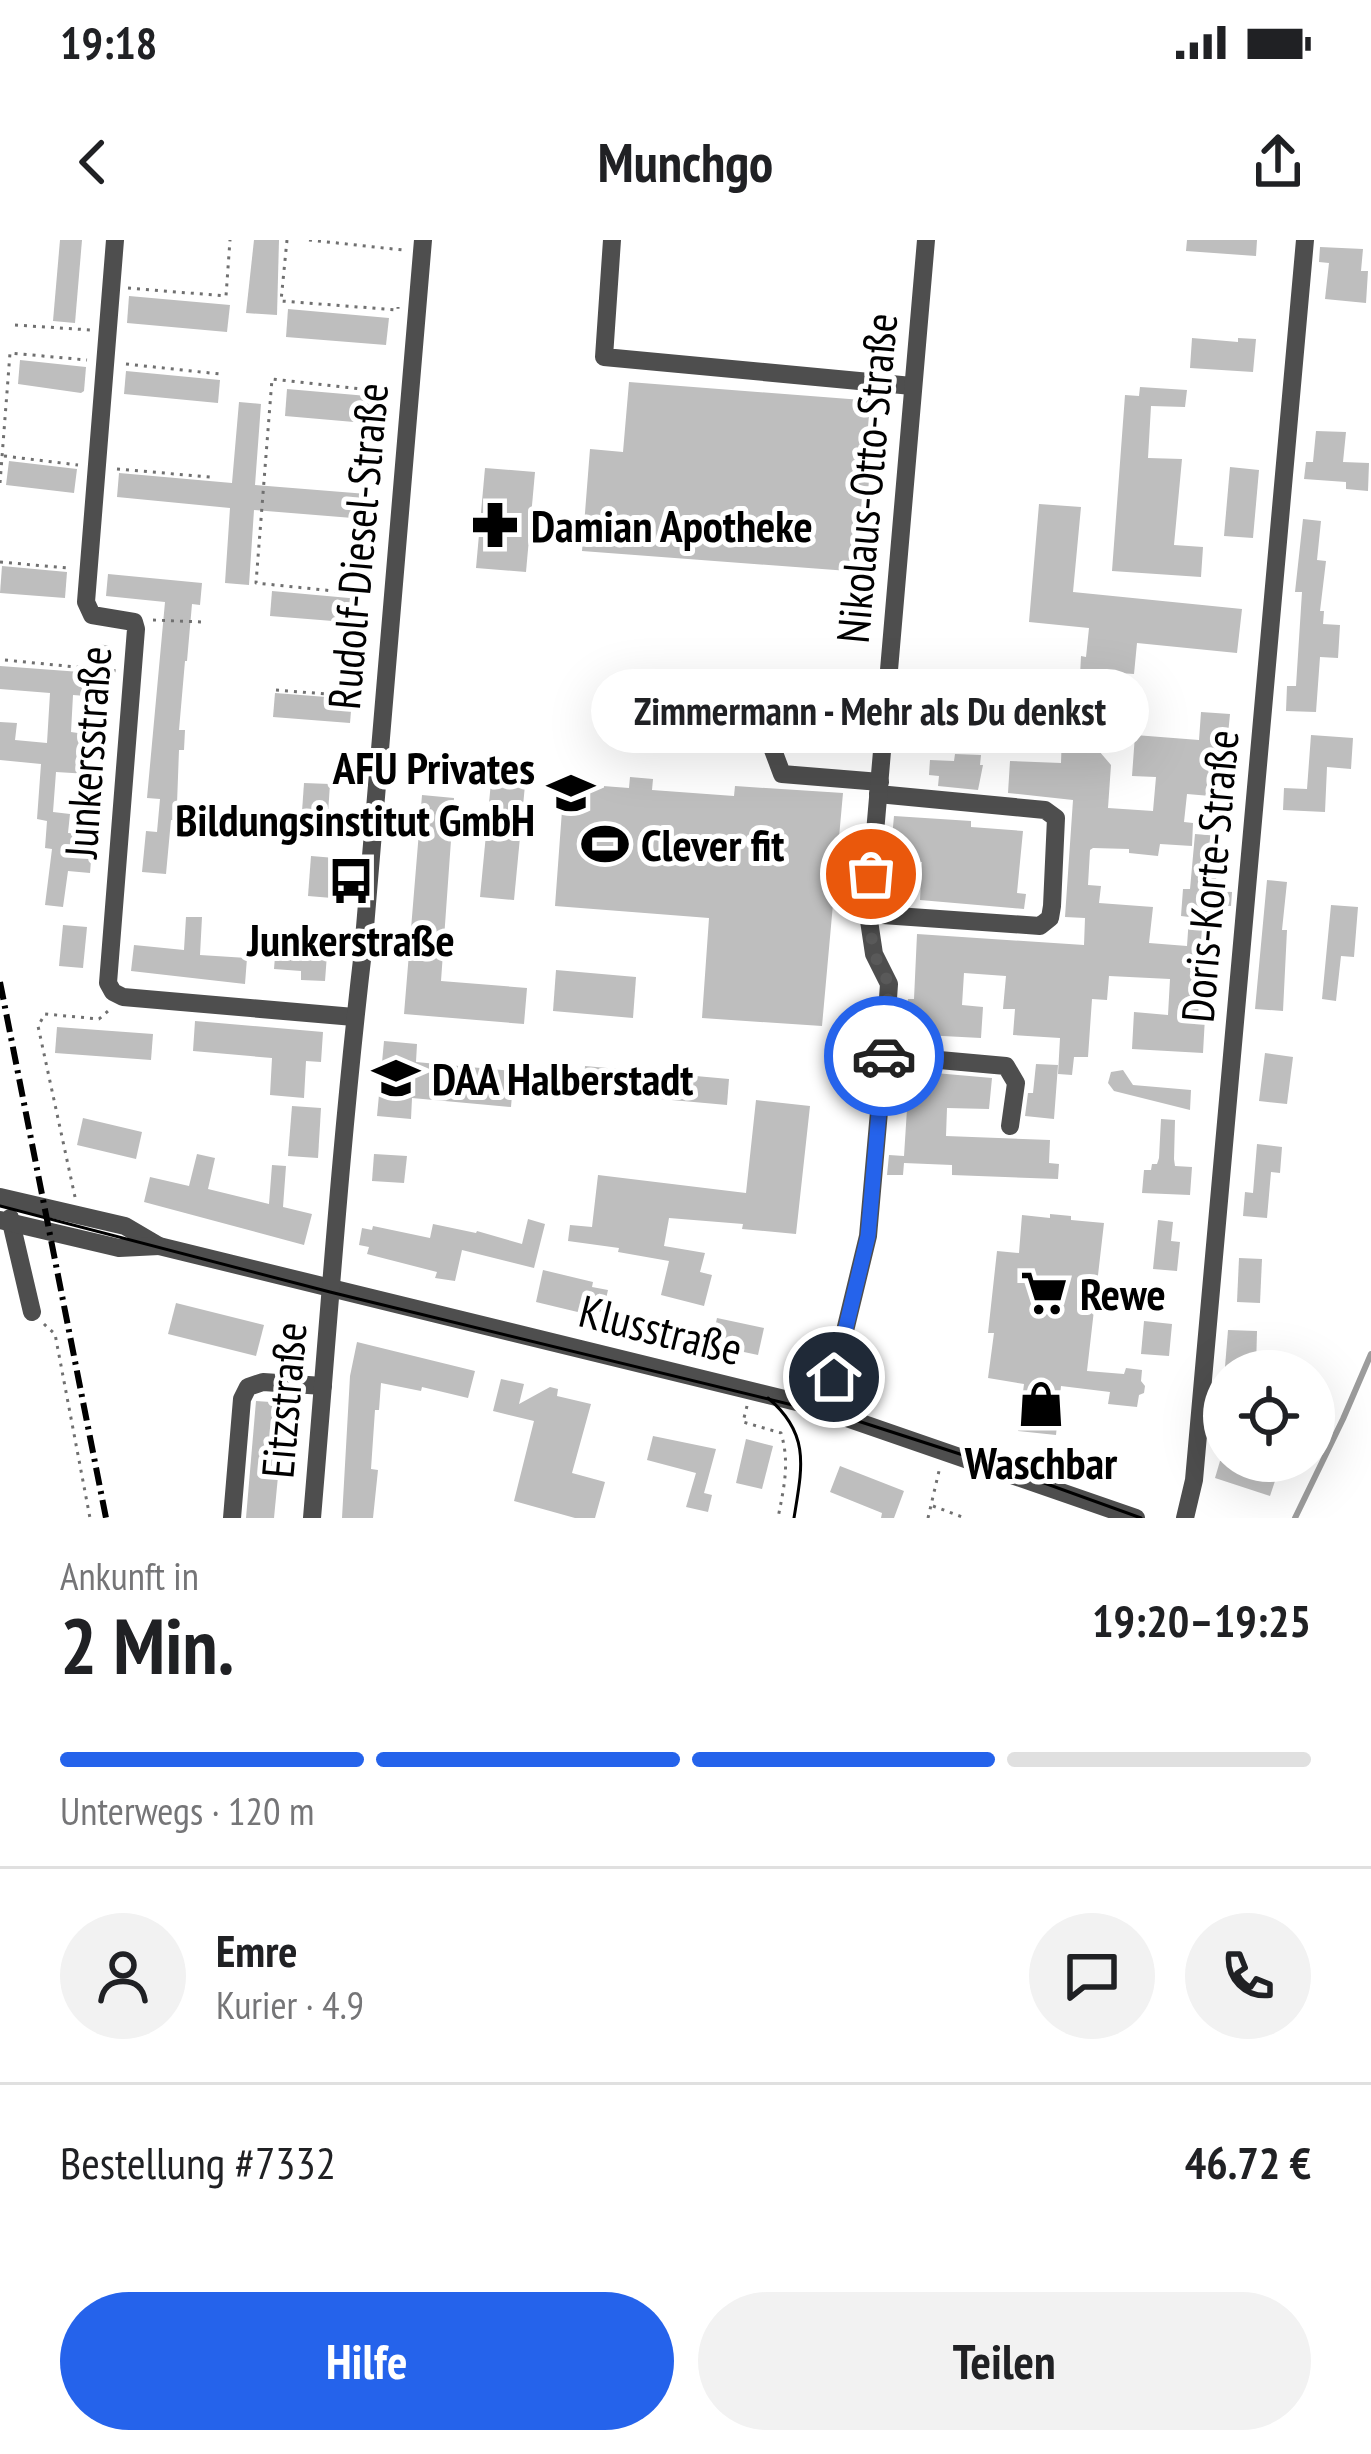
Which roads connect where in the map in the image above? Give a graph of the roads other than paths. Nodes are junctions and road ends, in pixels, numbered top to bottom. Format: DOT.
graph roads {
  1 [pos="115,240"];
  2 [pos="423,240"];
  3 [pos="612,240"];
  4 [pos="926,240"];
  5 [pos="1305,240"];
  6 [pos="913,386"];
  7 [pos="773,750"];
  8 [pos="879,788"];
  9 [pos="868,914"];
  10 [pos="354,1016"];
  11 [pos="884,1055"];
  12 [pos="1010,1126"];
  13 [pos="0,1197"];
  14 [pos="6,1222"];
  15 [pos="159,1246"];
  16 [pos="330,1288"];
  17 [pos="32,1312"];
  18 [pos="323,1386"];
  19 [pos="830,1412"];
  20 [pos="232,1518"];
  21 [pos="312,1518"];
  22 [pos="1136,1518"];
  23 [pos="1185,1518"];
  1 -- 10 [label="street, Junkersstraße"];
  2 -- 10 [label="street, Rudolf-Diesel-Straße"];
  3 -- 6 [label="street"];
  4 -- 6 [label="street, Nikolaus-Otto-Straße"];
  5 -- 23 [label="street, Doris-Korte-Straße"];
  6 -- 8 [label="street, Nikolaus-Otto-Straße"];
  7 -- 8 [label="street"];
  8 -- 9 [label="street, Nikolaus-Otto-Straße"];
  8 -- 9 [label="street"];
  9 -- 11 [label="street, Nikolaus-Otto-Straße"];
  10 -- 16 [label="street, Rudolf-Diesel-Straße"];
  11 -- 12 [label="street"];
  11 -- 19 [label="street, Nikolaus-Otto-Straße"];
  13 -- 14 [label="street"];
  13 -- 15 [label="street, Klusstraße"];
  14 -- 15 [label="street, Klusstraße"];
  14 -- 17 [label="street"];
  15 -- 16 [label="street, Klusstraße"];
  16 -- 18 [label="street, Eitzstraße"];
  16 -- 19 [label="street, Klusstraße"];
  18 -- 20 [label="street"];
  18 -- 21 [label="street, Eitzstraße"];
  19 -- 22 [label="street, Klusstraße"];
}
